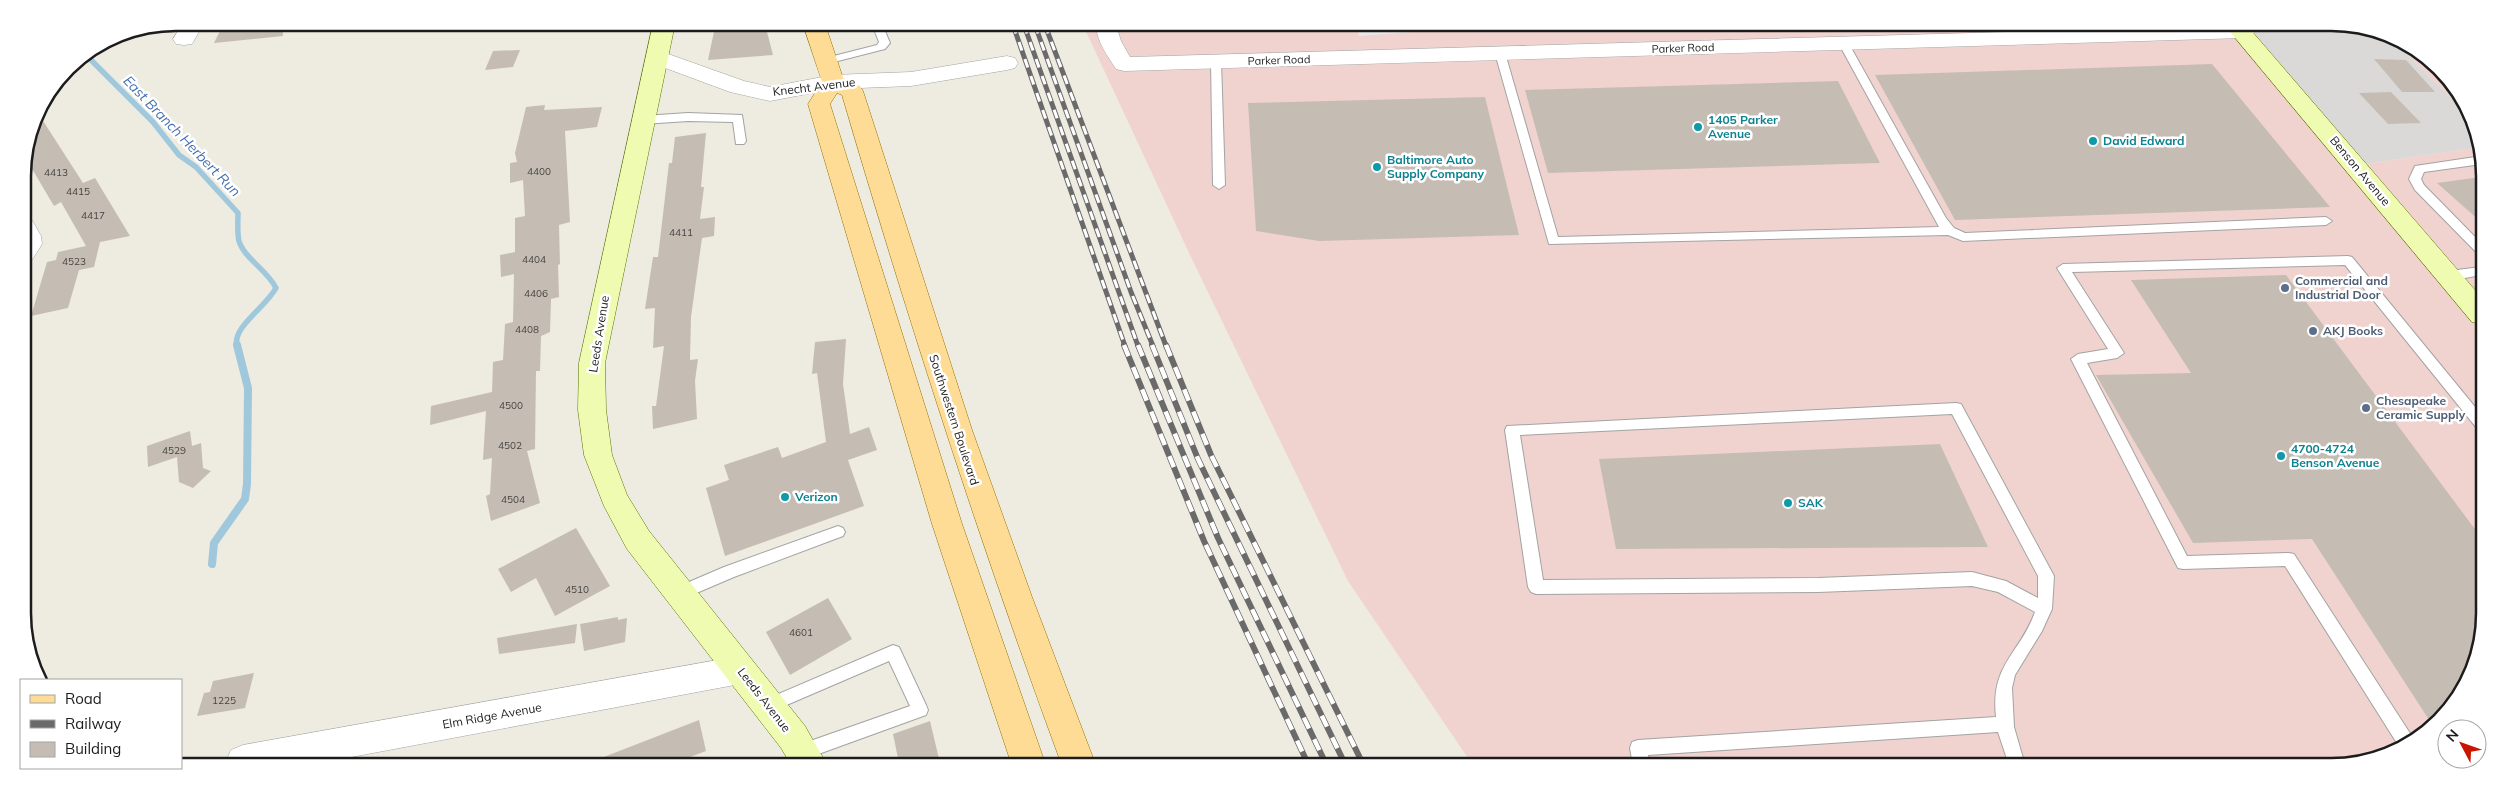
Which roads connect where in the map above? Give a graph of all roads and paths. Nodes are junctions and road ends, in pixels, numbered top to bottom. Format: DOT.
graph roads {
  1 [pos="663,31"];
  2 [pos="816,31"];
  3 [pos="880,31"];
  4 [pos="1107,31"];
  5 [pos="2212,31"];
  6 [pos="2241,31"];
  7 [pos="1844,44"];
  8 [pos="1500,53"];
  9 [pos="657,57"];
  10 [pos="1216,62"];
  11 [pos="1007,63"];
  12 [pos="829,72"];
  13 [pos="643,120"];
  14 [pos="740,141"];
  15 [pos="2474,161"];
  16 [pos="1219,186"];
  17 [pos="2326,221"];
  18 [pos="1950,231"];
  19 [pos="2476,245"];
  20 [pos="2476,272"];
  21 [pos="2449,276"];
  22 [pos="2476,307"];
  23 [pos="2476,417"];
  24 [pos="838,532"];
  25 [pos="680,593"];
  26 [pos="2044,609"];
  27 [pos="740,670"];
  28 [pos="768,706"];
  29 [pos="2007,724"];
  30 [pos="2403,738"];
  31 [pos="805,757"];
  32 [pos="1640,757"];
  33 [pos="2013,757"];
  34 [pos="260,758"];
  35 [pos="1026,758"];
  36 [pos="1076,758"];
  1 -- 9 [label="street, Leeds Avenue"];
  2 -- 12 [label="main road"];
  3 -- 12 [label="lane"];
  4 -- 10 [label="street, Parker Road"];
  5 -- 7 [label="street, Parker Road"];
  6 -- 21 [label="street, Benson Avenue"];
  7 -- 8 [label="street, Parker Road"];
  7 -- 18 [label="lane"];
  8 -- 10 [label="street, Parker Road"];
  8 -- 18 [label="lane"];
  9 -- 12 [label="street, Knecht Avenue"];
  9 -- 13 [label="street, Leeds Avenue"];
  10 -- 16 [label="lane"];
  11 -- 12 [label="street, Knecht Avenue"];
  12 -- 35 [label="main road"];
  12 -- 36 [label="main road, Southwestern Boulevard"];
  13 -- 14 [label="lane"];
  13 -- 25 [label="street, Leeds Avenue"];
  15 -- 19 [label="lane"];
  17 -- 18 [label="lane"];
  20 -- 21 [label="lane"];
  21 -- 22 [label="street, Benson Avenue"];
  23 -- 30 [label="lane"];
  24 -- 25 [label="lane"];
  25 -- 27 [label="street, Leeds Avenue"];
  26 -- 26 [label="lane"];
  26 -- 29 [label="lane"];
  27 -- 28 [label="street, Leeds Avenue"];
  27 -- 34 [label="street, Elm Ridge Avenue"];
  28 -- 31 [label="street, Leeds Avenue"];
  28 -- 31 [label="lane"];
  29 -- 32 [label="lane"];
  29 -- 33 [label="lane"];
}
